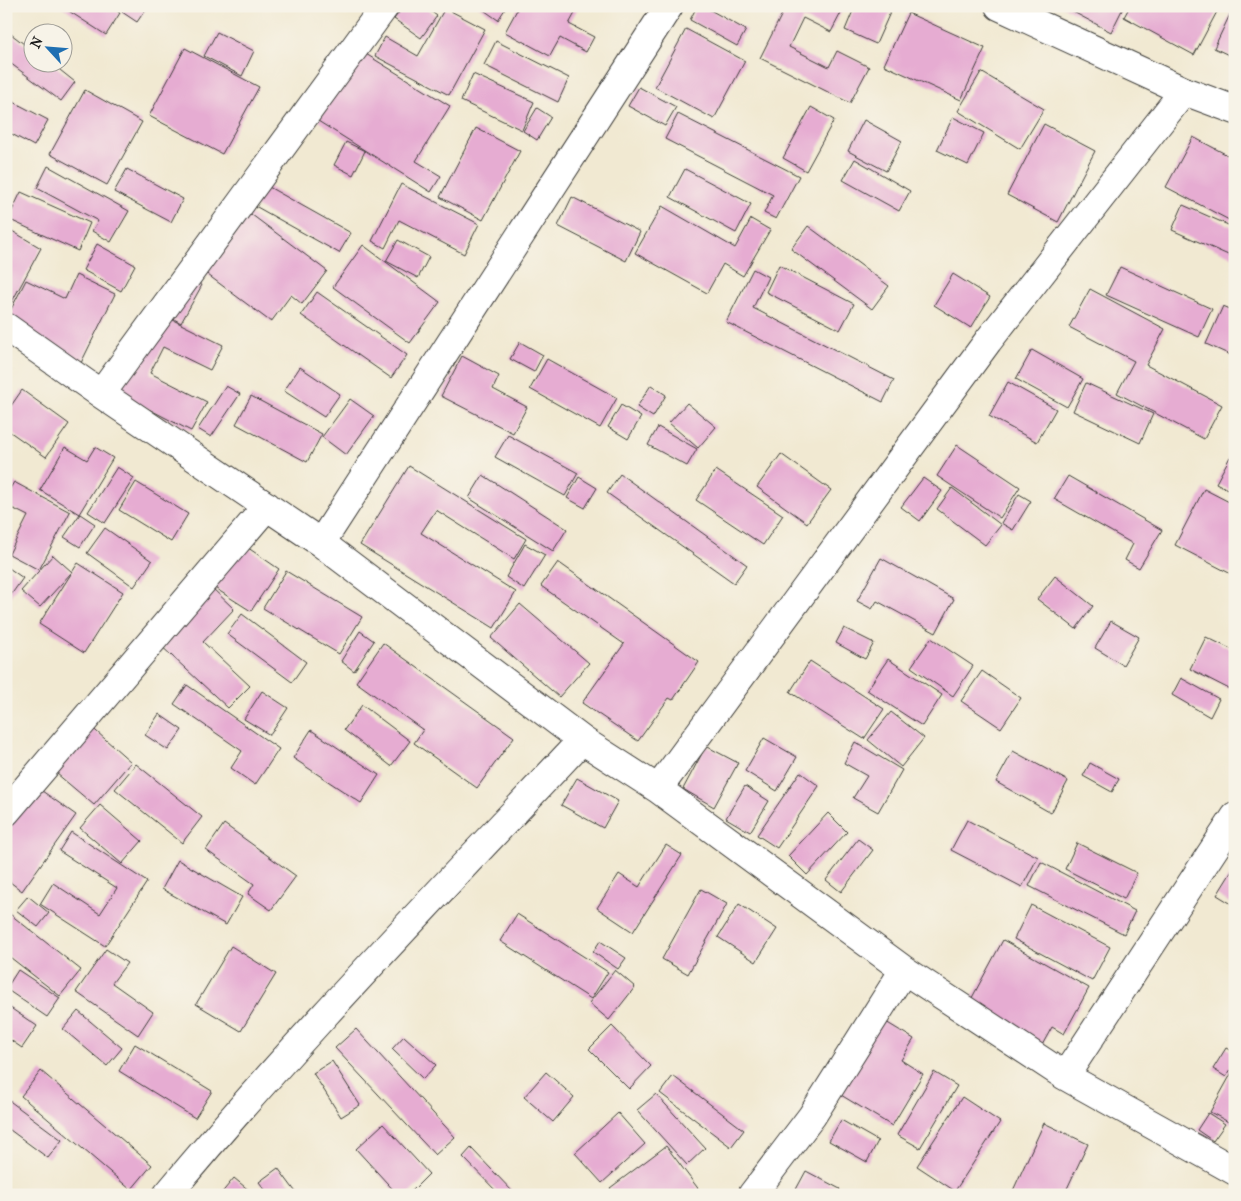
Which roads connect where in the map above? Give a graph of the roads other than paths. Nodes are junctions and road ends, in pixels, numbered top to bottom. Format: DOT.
graph roads {
  1 [pos="384,6"];
  2 [pos="669,6"];
  3 [pos="998,6"];
  4 [pos="1184,91"];
  5 [pos="1235,110"];
  6 [pos="6,327"];
  7 [pos="101,394"];
  8 [pos="267,506"];
  9 [pos="322,543"];
  10 [pos="582,740"];
  11 [pos="658,789"];
  12 [pos="6,812"];
  13 [pos="1235,817"];
  14 [pos="904,970"];
  15 [pos="1065,1076"];
  16 [pos="1235,1171"];
  17 [pos="167,1195"];
  18 [pos="752,1195"];
  1 -- 7 [label="street"];
  2 -- 9 [label="street"];
  3 -- 4 [label="street"];
  4 -- 5 [label="street"];
  4 -- 11 [label="street"];
  6 -- 7 [label="street"];
  7 -- 8 [label="street"];
  8 -- 9 [label="street"];
  8 -- 12 [label="street"];
  9 -- 10 [label="street"];
  10 -- 11 [label="street"];
  10 -- 17 [label="street"];
  11 -- 14 [label="street"];
  13 -- 15 [label="street"];
  14 -- 15 [label="street"];
  14 -- 18 [label="street"];
  15 -- 16 [label="street"];
}
